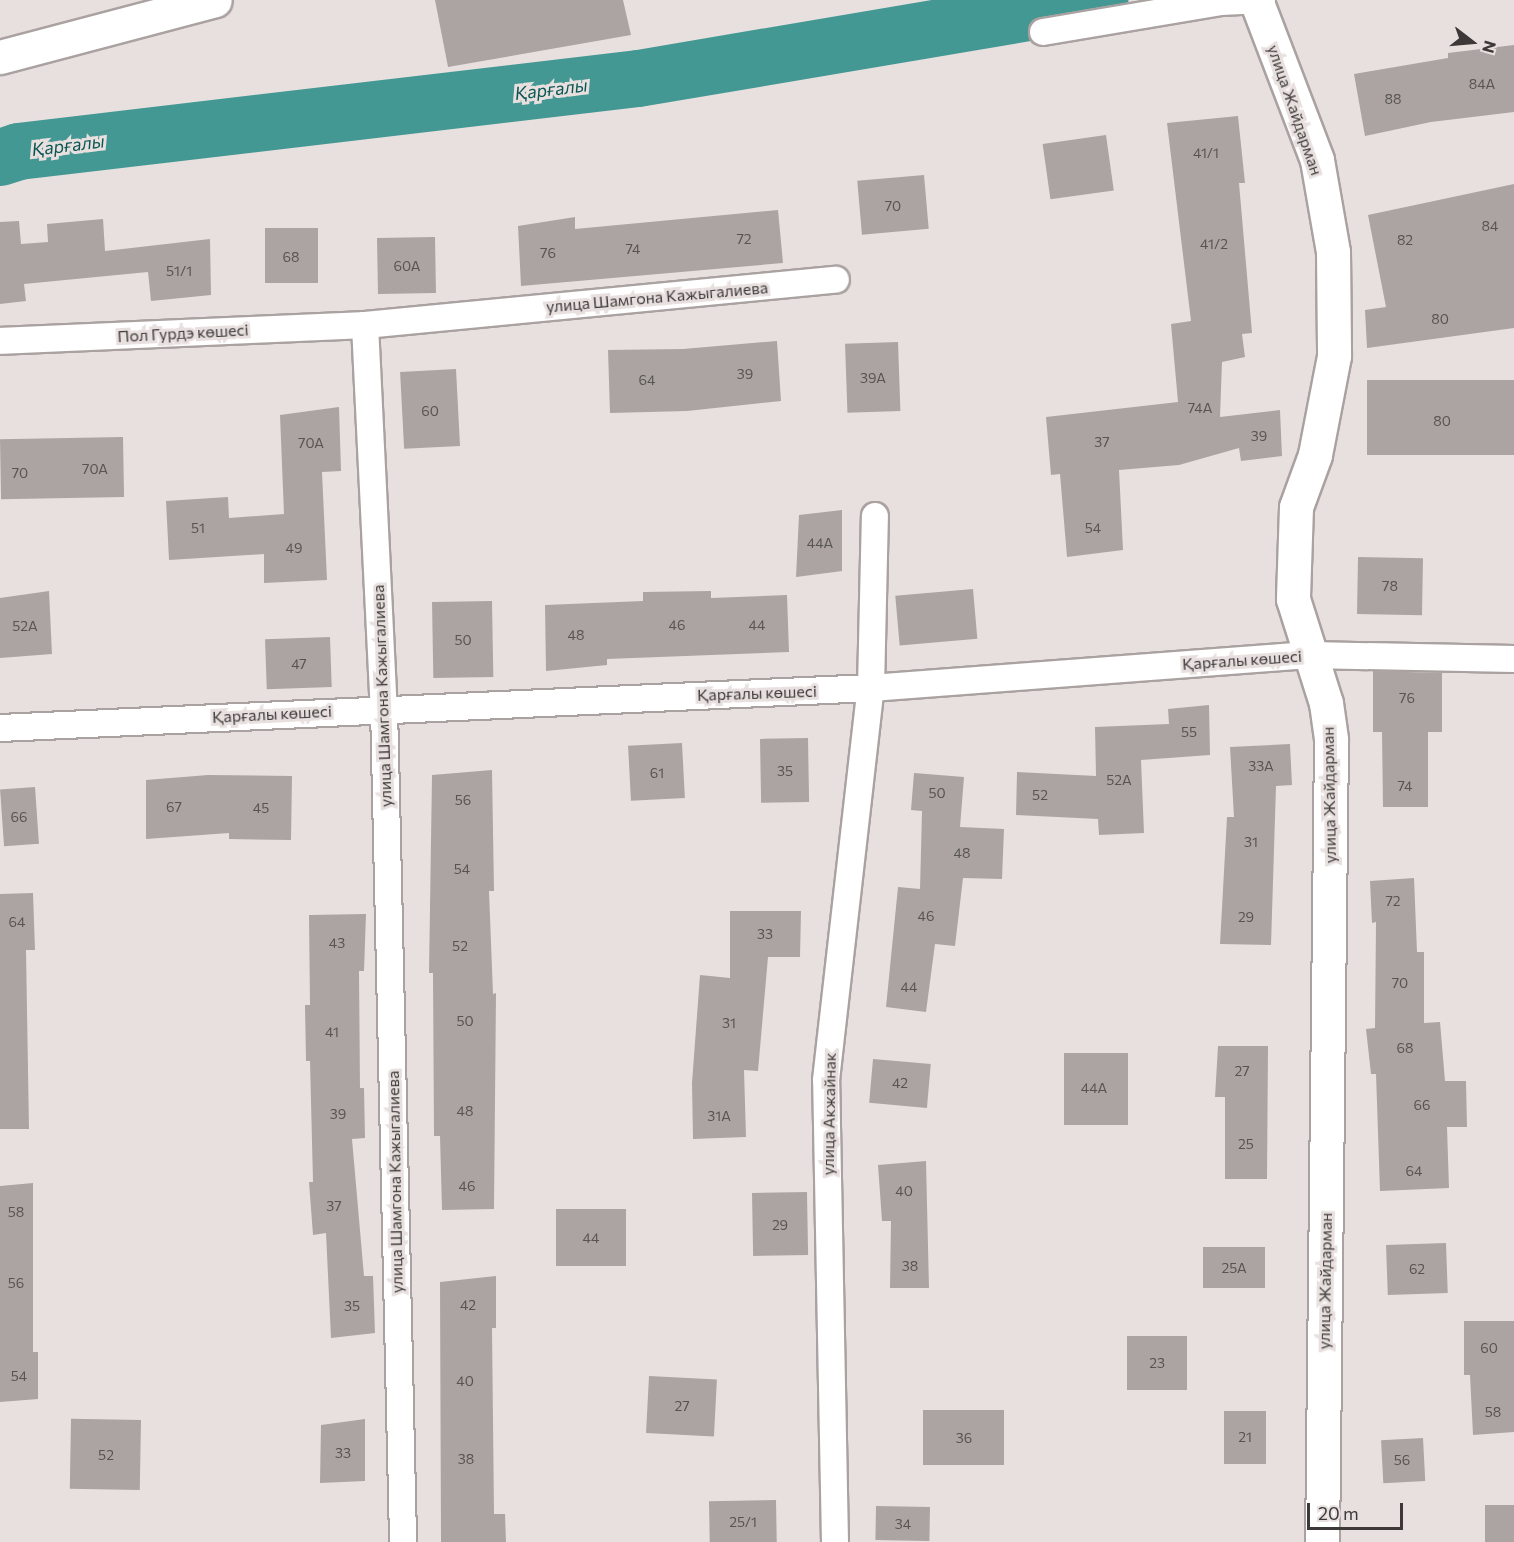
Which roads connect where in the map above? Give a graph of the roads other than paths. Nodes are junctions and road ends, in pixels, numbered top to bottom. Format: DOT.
graph roads {
  1 [pos="215,0"];
  2 [pos="1258,0"];
  3 [pos="1043,32"];
  4 [pos="0,57"];
  5 [pos="836,280"];
  6 [pos="365,324"];
  7 [pos="0,341"];
  8 [pos="875,516"];
  9 [pos="1309,655"];
  10 [pos="1514,659"];
  11 [pos="871,688"];
  12 [pos="384,708"];
  13 [pos="0,728"];
  14 [pos="403,1542"];
  15 [pos="835,1542"];
  16 [pos="1322,1542"];
  1 -- 4 [label="street"];
  2 -- 3 [label="street"];
  2 -- 9 [label="street, улица Жайдарман"];
  5 -- 6 [label="street, улица Шамгона Кажыгалиева"];
  6 -- 7 [label="street, Пол Гурдэ көшесі"];
  6 -- 12 [label="street, улица Шамгона Кажыгалиева"];
  8 -- 11 [label="street, улица Акжайнак"];
  9 -- 10 [label="street, Қарғалы көшесі"];
  9 -- 11 [label="street, Қарғалы көшесі"];
  9 -- 16 [label="street, улица Жайдарман"];
  11 -- 12 [label="street, Қарғалы көшесі"];
  11 -- 15 [label="street, улица Акжайнак"];
  12 -- 13 [label="street, Қарғалы көшесі"];
  12 -- 14 [label="street, улица Шамгона Кажыгалиева"];
}
